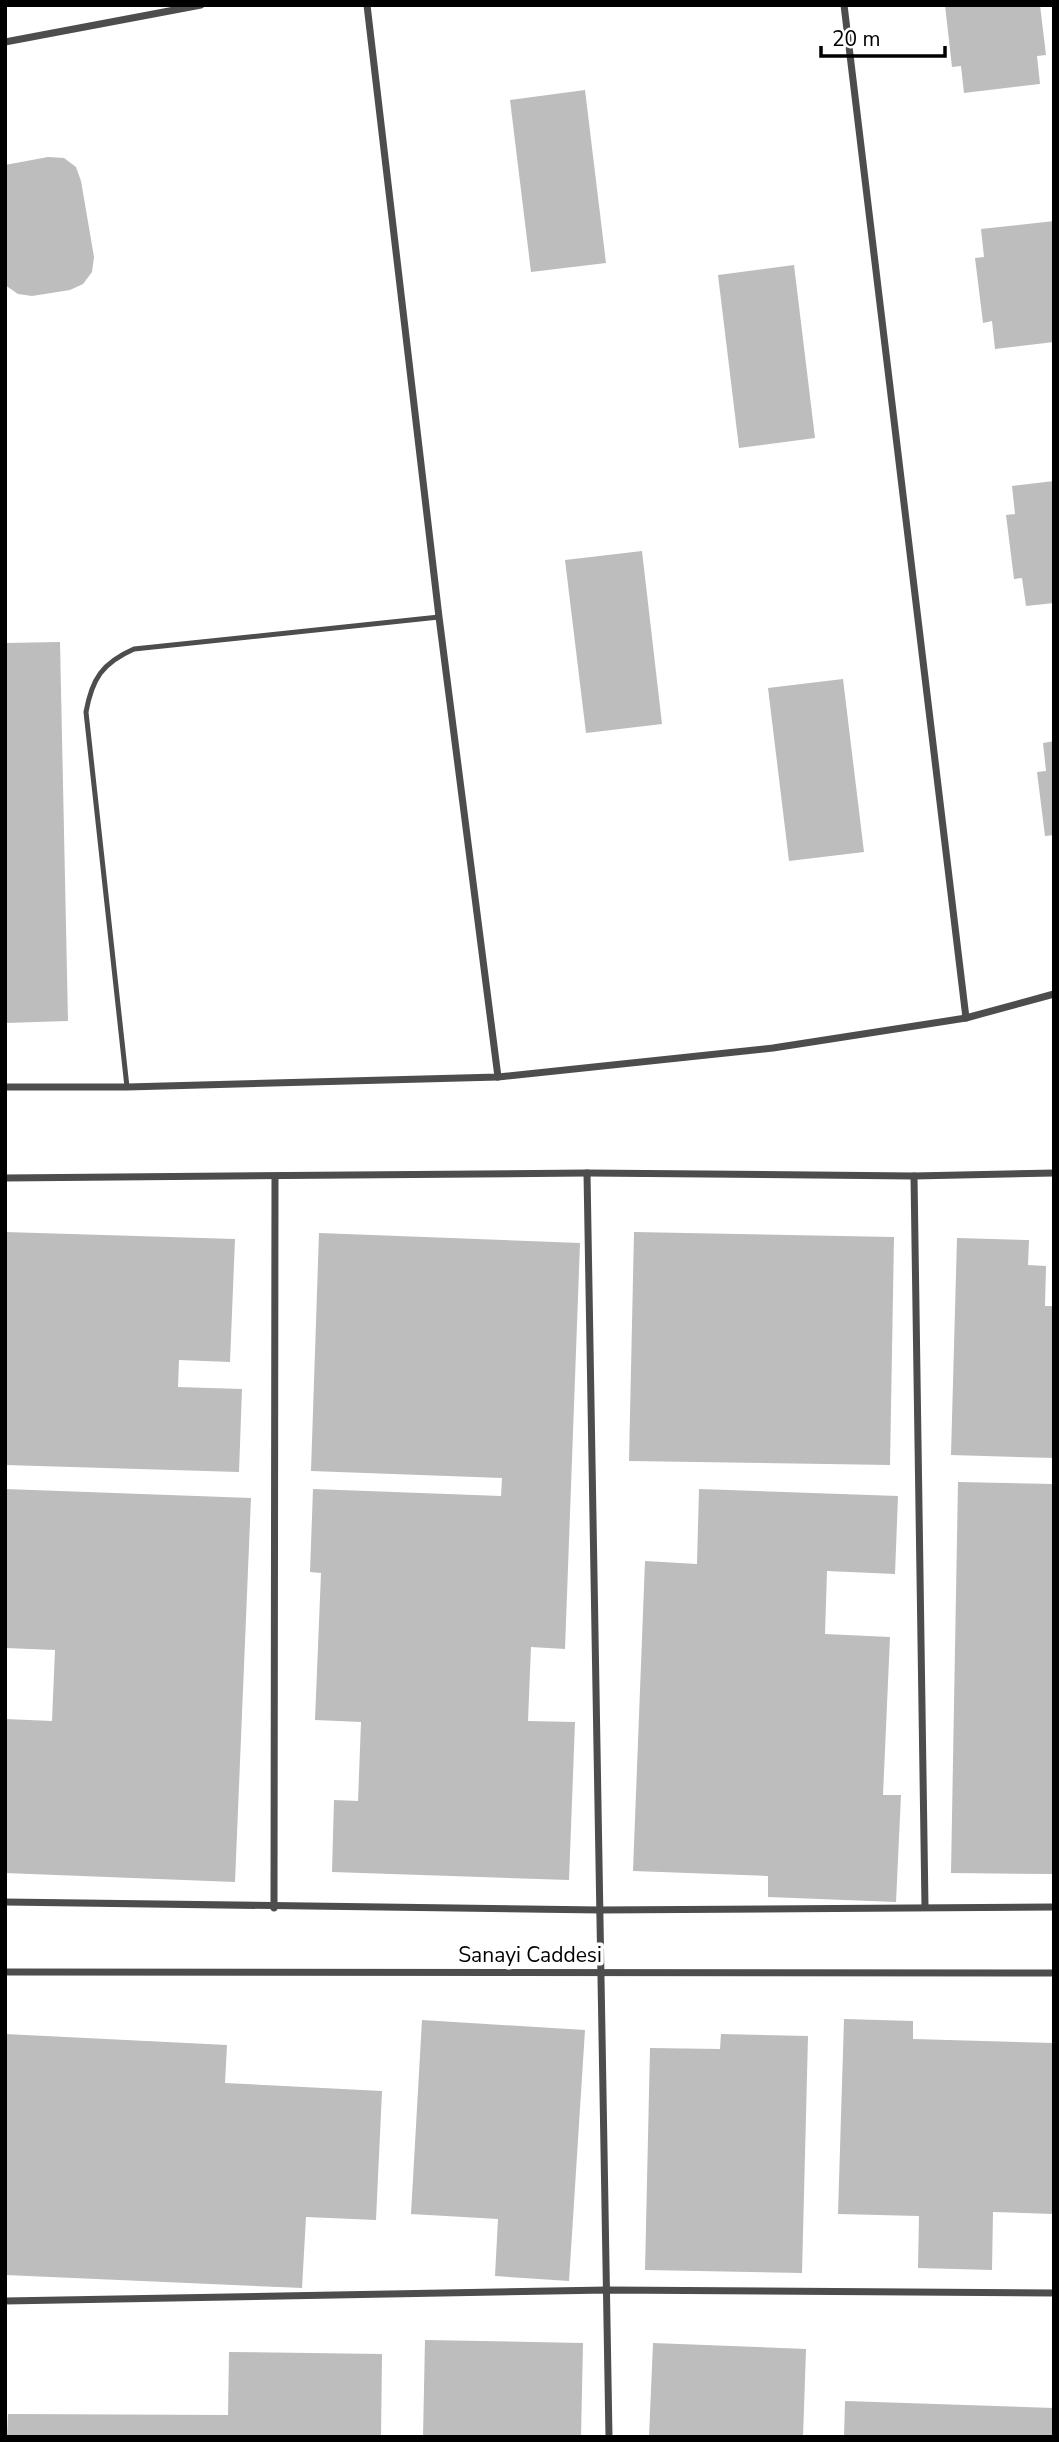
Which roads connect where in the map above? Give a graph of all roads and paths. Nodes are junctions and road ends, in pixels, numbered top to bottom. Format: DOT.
graph roads {
  1 [pos="201,5"];
  2 [pos="367,5"];
  3 [pos="844,5"];
  4 [pos="5,42"];
  5 [pos="439,617"];
  6 [pos="1054,994"];
  7 [pos="966,1018"];
  8 [pos="498,1077"];
  9 [pos="5,1087"];
  10 [pos="127,1087"];
  11 [pos="587,1173"];
  12 [pos="1054,1173"];
  13 [pos="914,1176"];
  14 [pos="275,1177"];
  15 [pos="5,1178"];
  16 [pos="5,1902"];
  17 [pos="1054,1907"];
  18 [pos="274,1908"];
  19 [pos="925,1908"];
  20 [pos="600,1910"];
  21 [pos="5,1972"];
  22 [pos="600,1972"];
  23 [pos="1054,1973"];
  24 [pos="607,2290"];
  25 [pos="1054,2293"];
  26 [pos="5,2301"];
  27 [pos="609,2437"];
  1 -- 4 [label="street"];
  2 -- 5 [label="street"];
  3 -- 7 [label="street"];
  5 -- 8 [label="street"];
  5 -- 10 [label="lane"];
  6 -- 7 [label="street"];
  7 -- 8 [label="street"];
  8 -- 10 [label="street"];
  9 -- 10 [label="street"];
  11 -- 13 [label="street"];
  11 -- 14 [label="street"];
  11 -- 20 [label="street"];
  12 -- 13 [label="street"];
  13 -- 19 [label="street"];
  14 -- 15 [label="street"];
  14 -- 18 [label="street"];
  16 -- 18 [label="street"];
  17 -- 19 [label="street"];
  18 -- 20 [label="street"];
  19 -- 20 [label="street"];
  20 -- 22 [label="street"];
  21 -- 22 [label="street, Sanayi Caddesi"];
  22 -- 23 [label="street, Sanayi Caddesi"];
  22 -- 24 [label="street"];
  24 -- 25 [label="street"];
  24 -- 26 [label="street"];
  24 -- 27 [label="street"];
}
